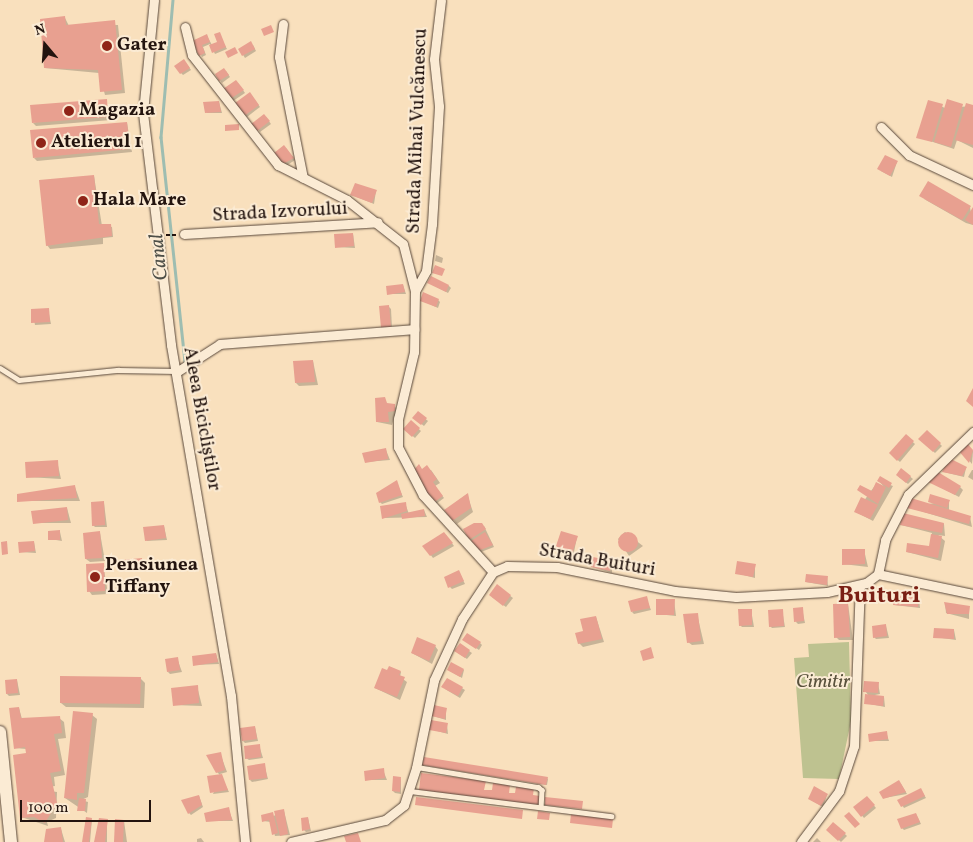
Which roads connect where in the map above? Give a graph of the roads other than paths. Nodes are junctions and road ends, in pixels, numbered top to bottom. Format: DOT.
graph roads {
  1 [pos="154,0"];
  2 [pos="441,0"];
  3 [pos="282,24"];
  4 [pos="185,27"];
  5 [pos="881,127"];
  6 [pos="302,178"];
  7 [pos="973,185"];
  8 [pos="378,222"];
  9 [pos="184,234"];
  10 [pos="415,291"];
  11 [pos="414,329"];
  12 [pos="0,368"];
  13 [pos="178,371"];
  14 [pos="973,432"];
  15 [pos="493,572"];
  16 [pos="878,574"];
  17 [pos="860,585"];
  18 [pos="973,594"];
  19 [pos="0,740"];
  20 [pos="417,767"];
  21 [pos="410,791"];
  22 [pos="4,803"];
  23 [pos="541,807"];
  24 [pos="611,816"];
  25 [pos="12,842"];
  26 [pos="245,842"];
  27 [pos="291,842"];
  28 [pos="801,842"];
  1 -- 13 [label="street, Aleea Bicicliștilor"];
  2 -- 10 [label="street, Strada Mihai Vulcănescu"];
  3 -- 6 [label="street"];
  4 -- 6 [label="street"];
  5 -- 7 [label="street"];
  6 -- 8 [label="street"];
  8 -- 9 [label="street, Strada Izvorului"];
  8 -- 10 [label="street"];
  10 -- 11 [label="street"];
  11 -- 13 [label="street"];
  11 -- 15 [label="street"];
  12 -- 13 [label="lane"];
  13 -- 26 [label="street, Aleea Bicicliștilor"];
  14 -- 16 [label="street"];
  15 -- 17 [label="street, Strada Buituri"];
  15 -- 20 [label="street"];
  16 -- 17 [label="street, Strada Buituri"];
  16 -- 18 [label="street"];
  17 -- 28 [label="street"];
  19 -- 22 [label="main road"];
  20 -- 21 [label="street"];
  20 -- 23 [label="lane"];
  21 -- 23 [label="lane"];
  21 -- 27 [label="street"];
  22 -- 25 [label="main road"];
  23 -- 24 [label="lane"];
}
